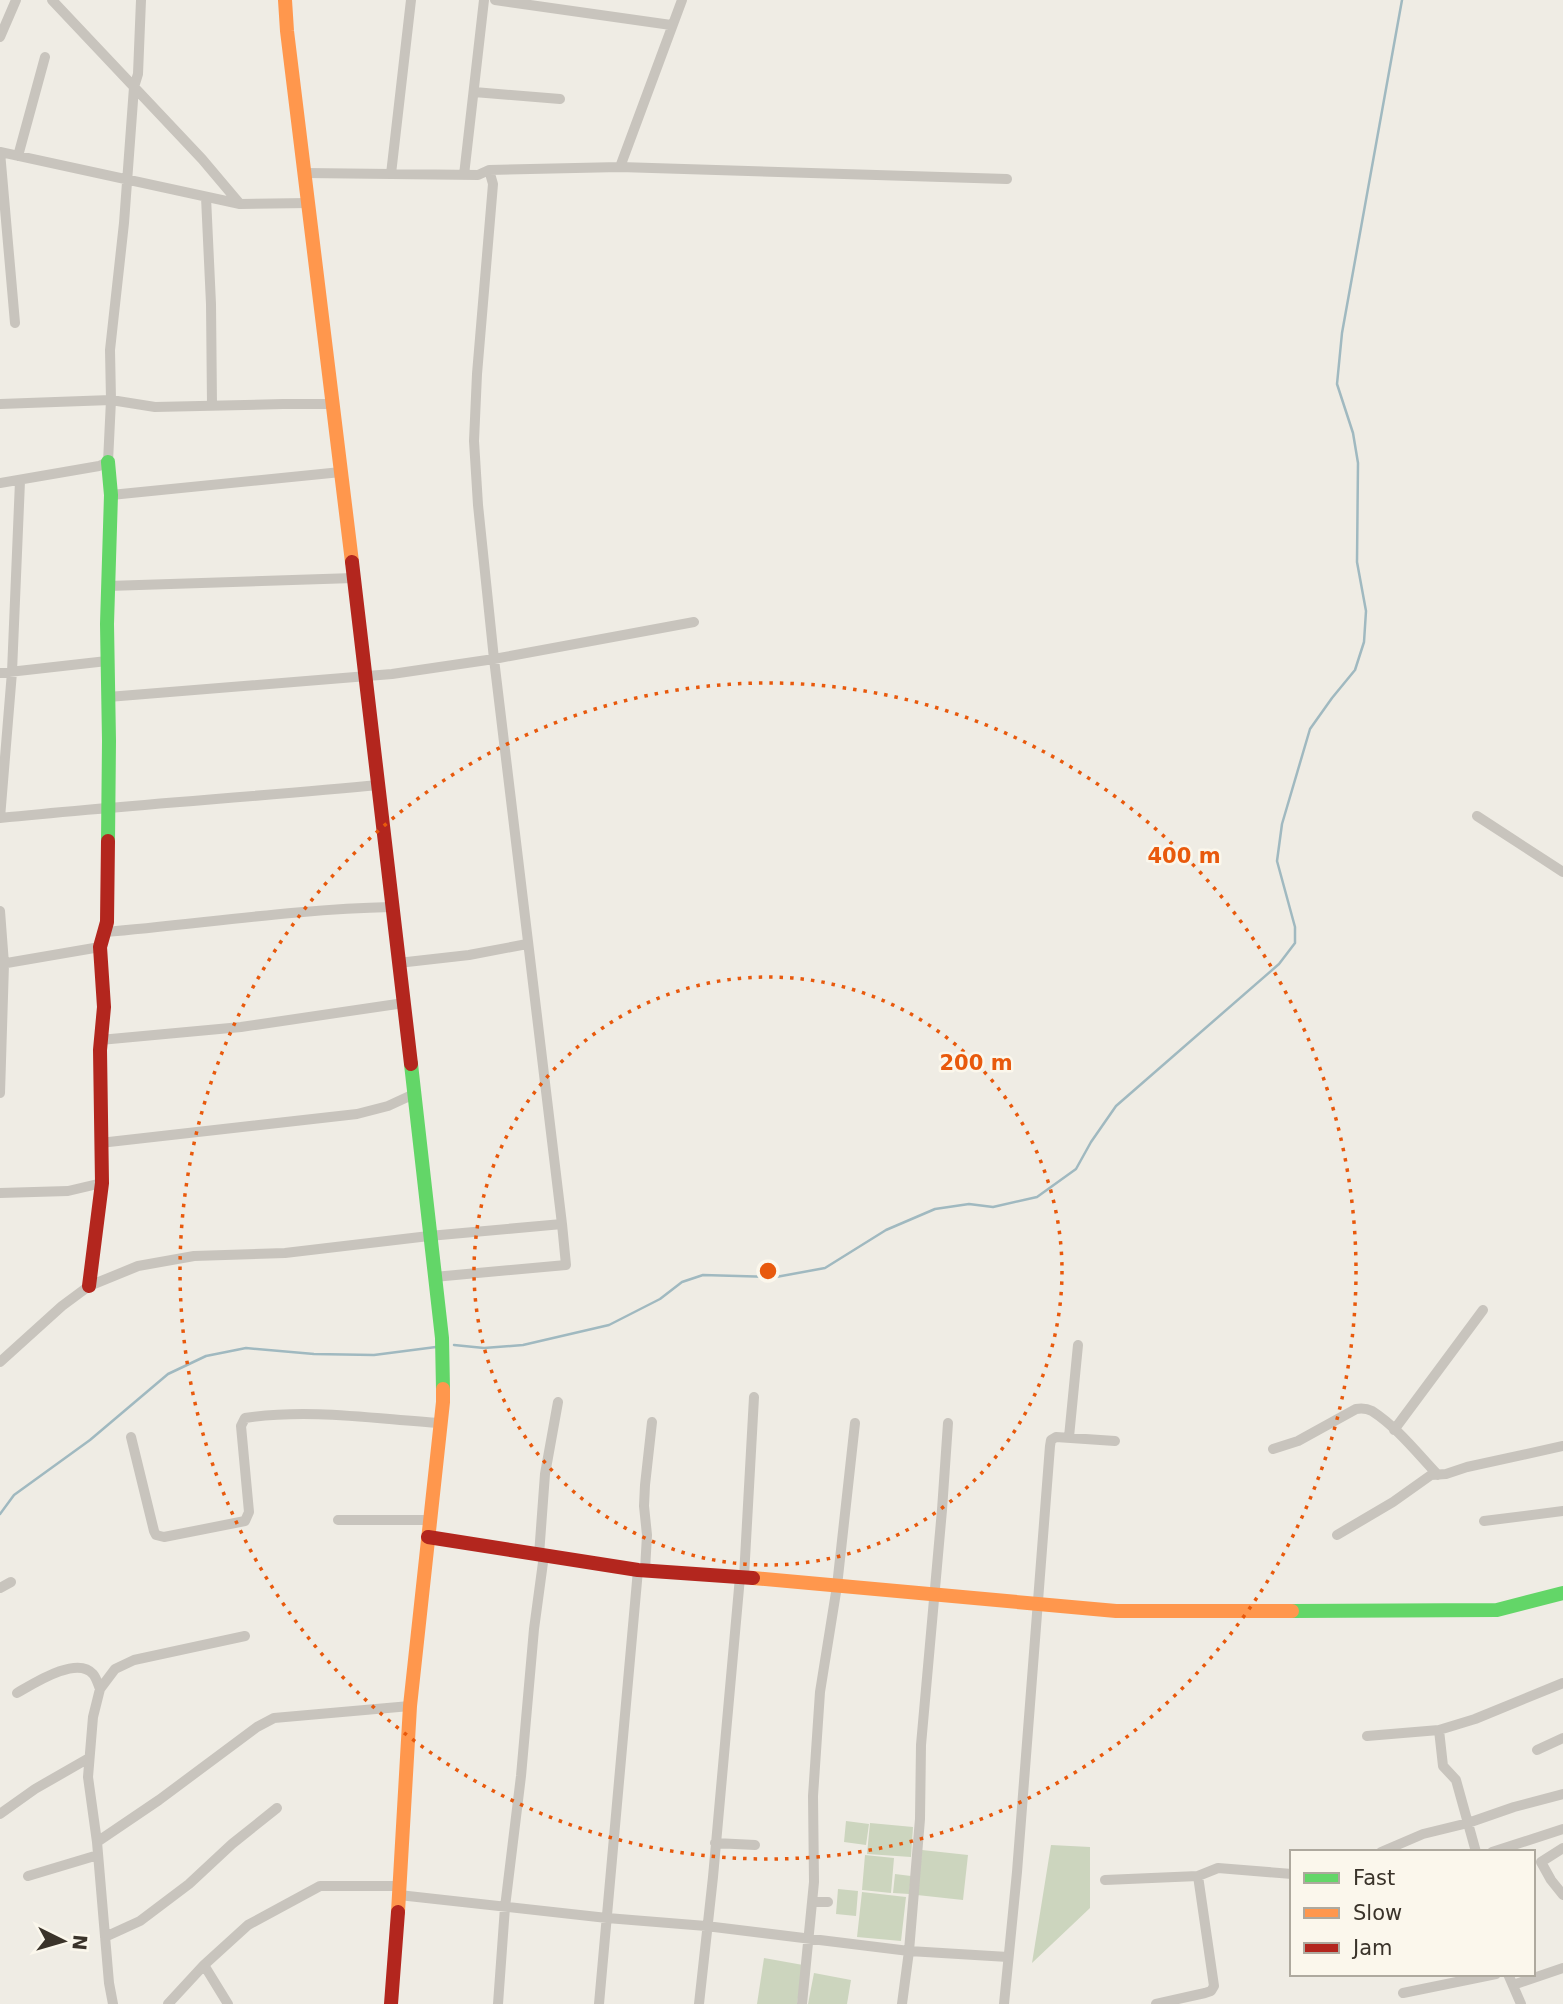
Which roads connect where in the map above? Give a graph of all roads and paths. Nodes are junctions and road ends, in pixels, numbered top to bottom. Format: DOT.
graph roads {
  1 [pos="16,0"];
  2 [pos="52,0"];
  3 [pos="141,0"];
  4 [pos="285,0"];
  5 [pos="411,0"];
  6 [pos="484,0"];
  7 [pos="495,0"];
  8 [pos="682,0"];
  9 [pos="671,25"];
  10 [pos="0,37"];
  11 [pos="46,57"];
  12 [pos="134,87"];
  13 [pos="474,92"];
  14 [pos="560,99"];
  15 [pos="0,152"];
  16 [pos="18,156"];
  17 [pos="620,167"];
  18 [pos="489,170"];
  19 [pos="305,173"];
  20 [pos="391,174"];
  21 [pos="464,175"];
  22 [pos="1007,179"];
  23 [pos="127,181"];
  24 [pos="206,197"];
  25 [pos="309,203"];
  26 [pos="240,204"];
  27 [pos="15,323"];
  28 [pos="111,400"];
  29 [pos="0,404"];
  30 [pos="334,404"];
  31 [pos="212,405"];
  32 [pos="108,462"];
  33 [pos="341,472"];
  34 [pos="20,481"];
  35 [pos="0,483"];
  36 [pos="111,495"];
  37 [pos="354,578"];
  38 [pos="108,586"];
  39 [pos="694,622"];
  40 [pos="494,659"];
  41 [pos="107,661"];
  42 [pos="12,672"];
  43 [pos="0,673"];
  44 [pos="366,676"];
  45 [pos="108,697"];
  46 [pos="379,785"];
  47 [pos="108,807"];
  48 [pos="1477,816"];
  49 [pos="0,818"];
  50 [pos="1563,872"];
  51 [pos="391,907"];
  52 [pos="0,911"];
  53 [pos="105,932"];
  54 [pos="527,944"];
  55 [pos="100,947"];
  56 [pos="398,963"];
  57 [pos="2,964"];
  58 [pos="404,1003"];
  59 [pos="100,1040"];
  60 [pos="0,1093"];
  61 [pos="414,1094"];
  62 [pos="100,1143"];
  63 [pos="102,1183"];
  64 [pos="0,1193"];
  65 [pos="562,1224"];
  66 [pos="429,1236"];
  67 [pos="434,1277"];
  68 [pos="89,1286"];
  69 [pos="1483,1310"];
  70 [pos="1078,1345"];
  71 [pos="0,1362"];
  72 [pos="754,1397"];
  73 [pos="558,1402"];
  74 [pos="652,1422"];
  75 [pos="440,1423"];
  76 [pos="855,1423"];
  77 [pos="948,1423"];
  78 [pos="1394,1430"];
  79 [pos="131,1437"];
  80 [pos="1069,1437"];
  81 [pos="1115,1441"];
  82 [pos="1563,1446"];
  83 [pos="1273,1449"];
  84 [pos="1438,1475"];
  85 [pos="1563,1511"];
  86 [pos="338,1520"];
  87 [pos="430,1520"];
  88 [pos="1485,1521"];
  89 [pos="1337,1535"];
  90 [pos="428,1537"];
  91 [pos="542,1555"];
  92 [pos="642,1570"];
  93 [pos="742,1577"];
  94 [pos="11,1582"];
  95 [pos="837,1586"];
  96 [pos="0,1588"];
  97 [pos="1563,1593"];
  98 [pos="934,1595"];
  99 [pos="1037,1604"];
  100 [pos="245,1636"];
  101 [pos="1563,1683"];
  102 [pos="100,1689"];
  103 [pos="17,1693"];
  104 [pos="410,1706"];
  105 [pos="1439,1730"];
  106 [pos="1367,1736"];
  107 [pos="1563,1738"];
  108 [pos="1537,1750"];
  109 [pos="89,1758"];
  110 [pos="1563,1794"];
  111 [pos="277,1808"];
  112 [pos="0,1814"];
  113 [pos="1468,1823"];
  114 [pos="1563,1829"];
  115 [pos="97,1842"];
  116 [pos="715,1843"];
  117 [pos="755,1845"];
  118 [pos="1563,1848"];
  119 [pos="1386,1850"];
  120 [pos="1475,1850"];
  121 [pos="1498,1850"];
  122 [pos="98,1855"];
  123 [pos="1290,1874"];
  124 [pos="27,1876"];
  125 [pos="1198,1876"];
  126 [pos="1105,1880"];
  127 [pos="399,1891"];
  128 [pos="1563,1895"];
  129 [pos="813,1902"];
  130 [pos="828,1902"];
  131 [pos="505,1907"];
  132 [pos="607,1918"];
  133 [pos="706,1926"];
  134 [pos="105,1937"];
  135 [pos="808,1939"];
  136 [pos="909,1951"];
  137 [pos="1008,1957"];
  138 [pos="204,1965"];
  139 [pos="1563,1968"];
  140 [pos="1486,1976"];
  141 [pos="1509,1976"];
  142 [pos="1513,1985"];
  143 [pos="1403,1993"];
  144 [pos="113,2004"];
  145 [pos="168,2004"];
  146 [pos="228,2004"];
  147 [pos="391,2004"];
  148 [pos="498,2004"];
  149 [pos="599,2004"];
  150 [pos="699,2004"];
  151 [pos="802,2004"];
  152 [pos="902,2004"];
  153 [pos="1004,2004"];
  154 [pos="1156,2004"];
  155 [pos="1521,2004"];
  1 -- 10 [label="street"];
  2 -- 12 [label="street"];
  3 -- 12 [label="street"];
  4 -- 19 [label="street"];
  5 -- 20 [label="street"];
  6 -- 13 [label="street"];
  7 -- 9 [label="street"];
  8 -- 9 [label="street"];
  9 -- 17 [label="street"];
  11 -- 16 [label="street"];
  12 -- 23 [label="street"];
  12 -- 26 [label="street"];
  13 -- 14 [label="street"];
  13 -- 21 [label="street"];
  15 -- 16 [label="street"];
  15 -- 27 [label="street"];
  16 -- 23 [label="street"];
  17 -- 18 [label="street"];
  17 -- 22 [label="street"];
  18 -- 21 [label="street"];
  18 -- 40 [label="street"];
  19 -- 20 [label="street"];
  19 -- 25 [label="street"];
  20 -- 21 [label="street"];
  23 -- 24 [label="street"];
  23 -- 28 [label="street"];
  24 -- 26 [label="street"];
  24 -- 31 [label="street"];
  25 -- 26 [label="street"];
  25 -- 30 [label="street"];
  28 -- 29 [label="street"];
  28 -- 31 [label="street"];
  28 -- 32 [label="street"];
  30 -- 31 [label="street"];
  30 -- 33 [label="street"];
  32 -- 34 [label="street"];
  32 -- 36 [label="street"];
  33 -- 36 [label="street"];
  33 -- 37 [label="street"];
  34 -- 35 [label="street"];
  34 -- 42 [label="street"];
  36 -- 38 [label="street"];
  37 -- 38 [label="street"];
  37 -- 44 [label="street"];
  38 -- 41 [label="street"];
  39 -- 40 [label="street"];
  40 -- 44 [label="street"];
  40 -- 54 [label="street"];
  41 -- 42 [label="street"];
  41 -- 45 [label="street"];
  42 -- 43 [label="street"];
  42 -- 49 [label="street"];
  44 -- 45 [label="street"];
  44 -- 46 [label="street"];
  45 -- 47 [label="street"];
  46 -- 47 [label="street"];
  46 -- 51 [label="street"];
  47 -- 49 [label="street"];
  47 -- 53 [label="street"];
  48 -- 50 [label="street"];
  51 -- 53 [label="street"];
  51 -- 56 [label="street"];
  52 -- 57 [label="street"];
  53 -- 55 [label="street"];
  54 -- 56 [label="street"];
  54 -- 65 [label="street"];
  55 -- 57 [label="street"];
  55 -- 59 [label="street"];
  56 -- 58 [label="street"];
  57 -- 60 [label="street"];
  58 -- 59 [label="street"];
  58 -- 61 [label="street"];
  59 -- 62 [label="street"];
  61 -- 62 [label="street"];
  61 -- 66 [label="street"];
  62 -- 63 [label="street"];
  63 -- 64 [label="street"];
  63 -- 68 [label="street"];
  65 -- 66 [label="street"];
  65 -- 67 [label="street"];
  66 -- 67 [label="street"];
  66 -- 68 [label="street"];
  67 -- 75 [label="street"];
  68 -- 71 [label="street"];
  69 -- 78 [label="street"];
  70 -- 80 [label="street"];
  72 -- 93 [label="street"];
  73 -- 91 [label="street"];
  74 -- 92 [label="street"];
  75 -- 79 [label="street"];
  75 -- 87 [label="street"];
  76 -- 95 [label="street"];
  77 -- 98 [label="street"];
  78 -- 83 [label="street"];
  78 -- 84 [label="street"];
  80 -- 81 [label="street"];
  80 -- 99 [label="street"];
  82 -- 84 [label="street"];
  84 -- 89 [label="street"];
  85 -- 88 [label="street"];
  86 -- 87 [label="street"];
  87 -- 90 [label="street"];
  90 -- 91 [label="street"];
  90 -- 104 [label="street"];
  91 -- 92 [label="street"];
  91 -- 131 [label="street"];
  92 -- 93 [label="street"];
  92 -- 132 [label="street"];
  93 -- 95 [label="street"];
  93 -- 116 [label="street"];
  94 -- 96 [label="street"];
  95 -- 98 [label="street"];
  95 -- 129 [label="street"];
  97 -- 99 [label="street"];
  98 -- 99 [label="street"];
  98 -- 136 [label="street"];
  99 -- 137 [label="street"];
  100 -- 102 [label="street"];
  101 -- 105 [label="street"];
  102 -- 103 [label="street"];
  102 -- 109 [label="street"];
  104 -- 115 [label="street"];
  104 -- 127 [label="street"];
  105 -- 106 [label="street"];
  105 -- 113 [label="street"];
  107 -- 108 [label="street"];
  109 -- 112 [label="street"];
  109 -- 115 [label="street"];
  110 -- 113 [label="street"];
  111 -- 134 [label="street"];
  113 -- 119 [label="street"];
  113 -- 120 [label="street"];
  114 -- 121 [label="street"];
  115 -- 122 [label="street"];
  116 -- 117 [label="street"];
  116 -- 133 [label="street"];
  118 -- 128 [label="street"];
  122 -- 124 [label="street"];
  122 -- 134 [label="street"];
  123 -- 125 [label="street"];
  125 -- 126 [label="street"];
  125 -- 154 [label="street"];
  127 -- 131 [label="street"];
  127 -- 138 [label="street"];
  127 -- 147 [label="street"];
  129 -- 130 [label="street"];
  129 -- 135 [label="street"];
  131 -- 132 [label="street"];
  131 -- 148 [label="street"];
  132 -- 133 [label="street"];
  132 -- 149 [label="street"];
  133 -- 135 [label="street"];
  133 -- 150 [label="street"];
  134 -- 144 [label="street"];
  135 -- 136 [label="street"];
  135 -- 151 [label="street"];
  136 -- 137 [label="street"];
  136 -- 152 [label="street"];
  137 -- 153 [label="street"];
  138 -- 145 [label="street"];
  138 -- 146 [label="street"];
  139 -- 142 [label="street"];
  140 -- 143 [label="street"];
  141 -- 142 [label="street"];
  142 -- 155 [label="street"];
}
